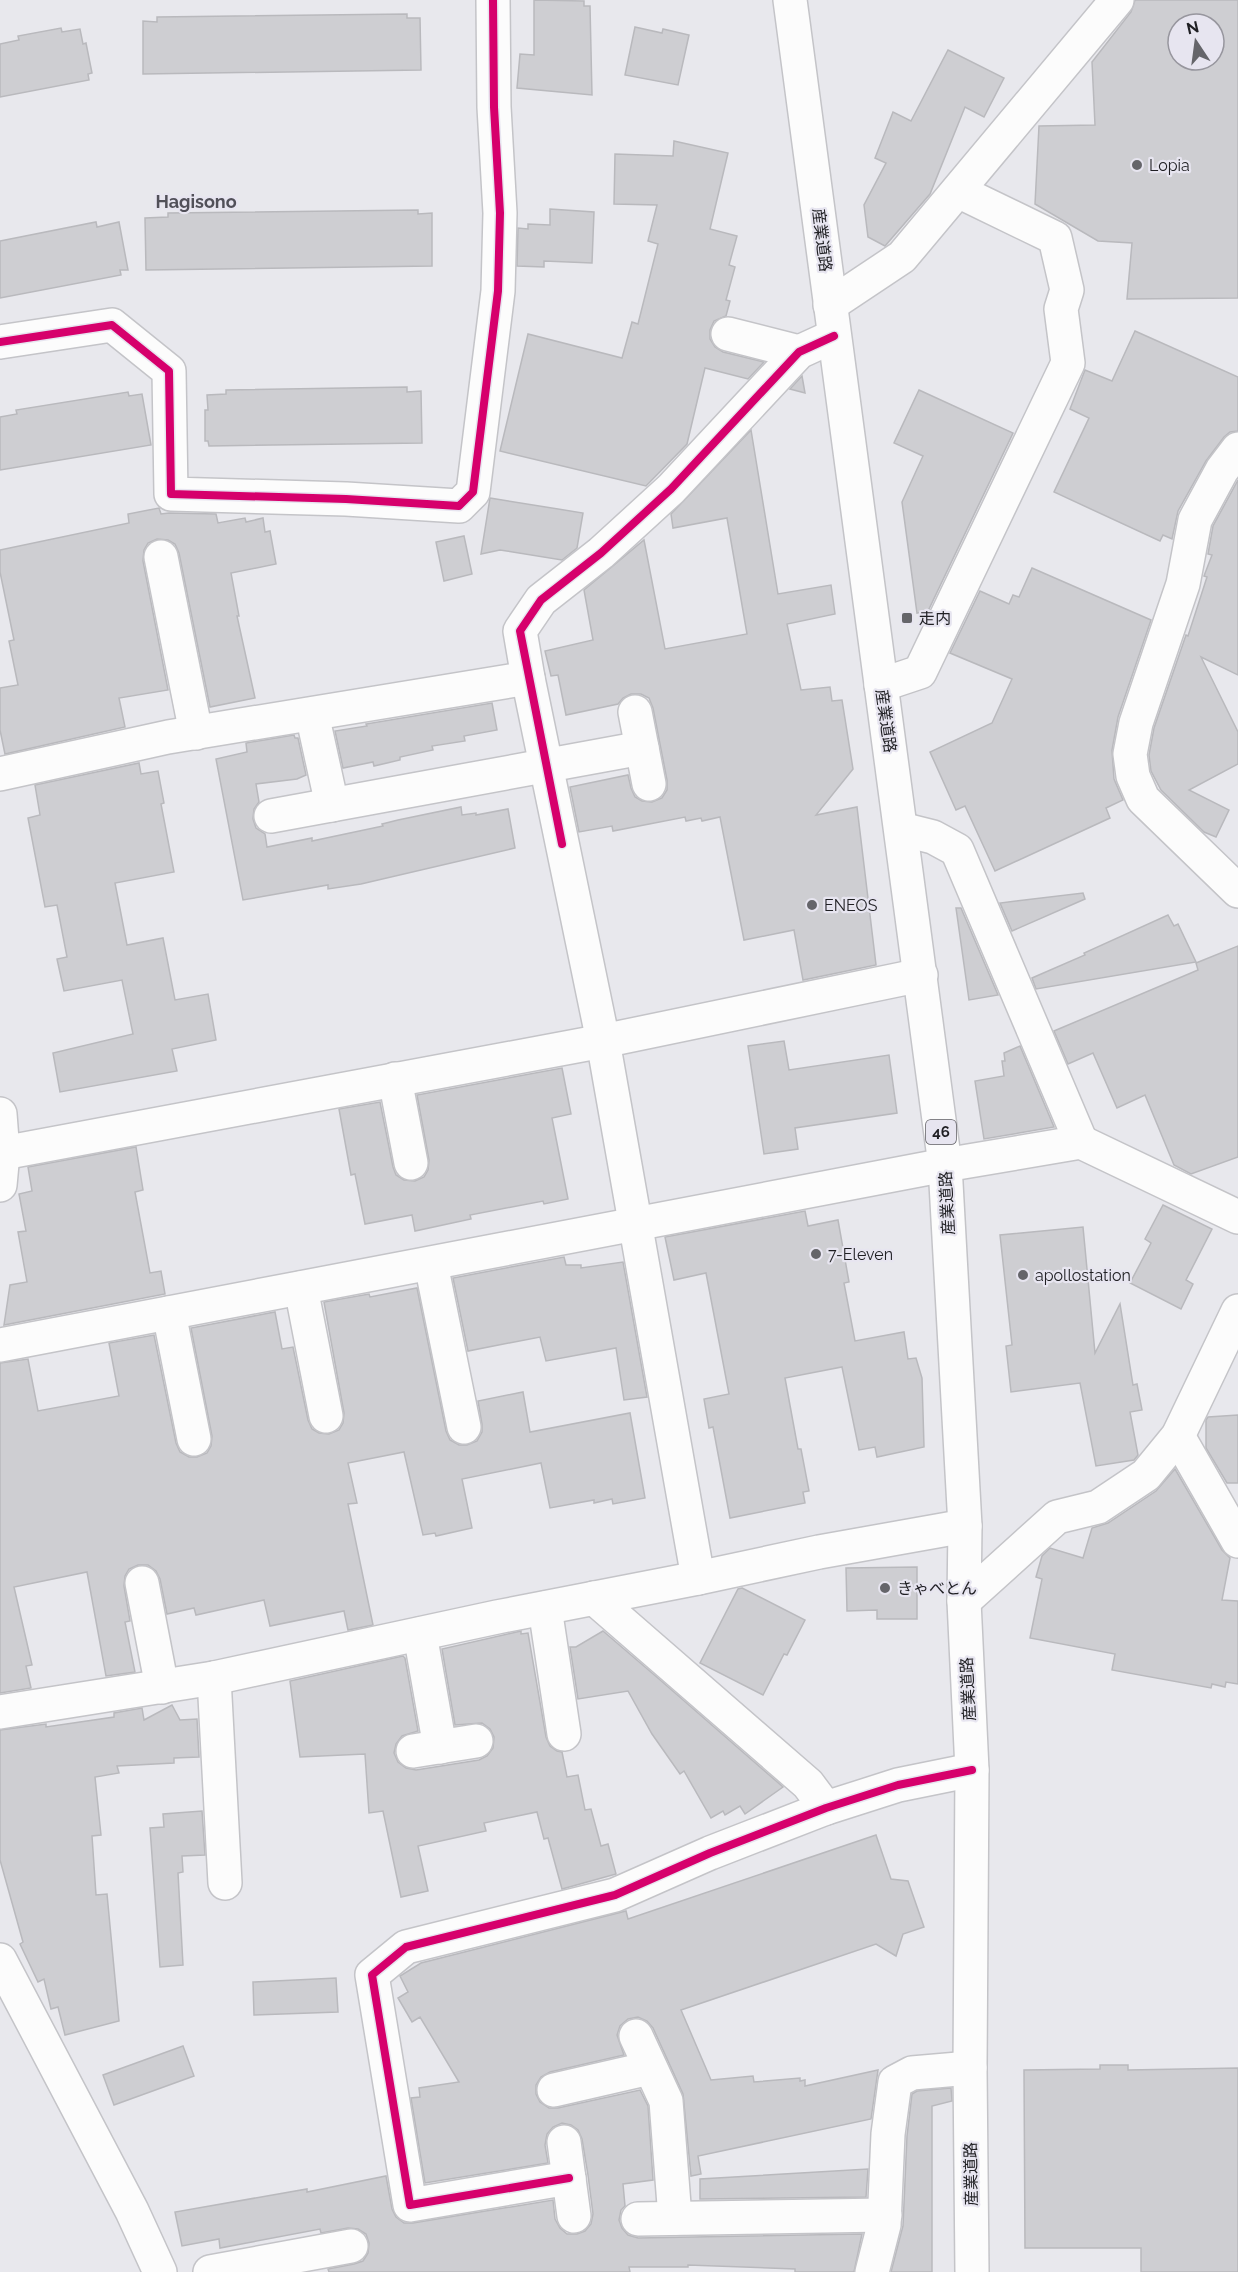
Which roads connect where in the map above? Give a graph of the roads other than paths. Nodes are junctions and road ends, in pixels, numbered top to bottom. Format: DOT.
graph roads {
  1 [pos="492,0"];
  2 [pos="790,0"];
  3 [pos="1117,0"];
  4 [pos="958,191"];
  5 [pos="832,320"];
  6 [pos="728,334"];
  7 [pos="0,342"];
  8 [pos="800,352"];
  9 [pos="1238,449"];
  10 [pos="161,557"];
  11 [pos="528,678"];
  12 [pos="881,685"];
  13 [pos="635,712"];
  14 [pos="312,714"];
  15 [pos="196,733"];
  16 [pos="642,748"];
  17 [pos="546,766"];
  18 [pos="0,774"];
  19 [pos="649,784"];
  20 [pos="332,805"];
  21 [pos="271,816"];
  22 [pos="901,829"];
  23 [pos="1238,891"];
  24 [pos="921,975"];
  25 [pos="603,1041"];
  26 [pos="395,1079"];
  27 [pos="0,1114"];
  28 [pos="1081,1142"];
  29 [pos="411,1162"];
  30 [pos="945,1165"];
  31 [pos="1,1169"];
  32 [pos="1238,1217"];
  33 [pos="636,1225"];
  34 [pos="431,1264"];
  35 [pos="301,1288"];
  36 [pos="1238,1311"];
  37 [pos="170,1313"];
  38 [pos="0,1345"];
  39 [pos="326,1416"];
  40 [pos="464,1427"];
  41 [pos="1178,1436"];
  42 [pos="194,1439"];
  43 [pos="965,1526"];
  44 [pos="1238,1541"];
  45 [pos="698,1578"];
  46 [pos="142,1583"];
  47 [pos="594,1598"];
  48 [pos="964,1601"];
  49 [pos="544,1608"];
  50 [pos="420,1634"];
  51 [pos="214,1678"];
  52 [pos="162,1688"];
  53 [pos="0,1712"];
  54 [pos="564,1734"];
  55 [pos="476,1741"];
  56 [pos="972,1770"];
  57 [pos="826,1808"];
  58 [pos="225,1883"];
  59 [pos="0,1960"];
  60 [pos="636,2036"];
  61 [pos="650,2068"];
  62 [pos="969,2068"];
  63 [pos="554,2090"];
  64 [pos="564,2142"];
  65 [pos="569,2178"];
  66 [pos="885,2215"];
  67 [pos="574,2216"];
  68 [pos="675,2218"];
  69 [pos="638,2219"];
  70 [pos="351,2246"];
  71 [pos="160,2272"];
  72 [pos="210,2272"];
  73 [pos="872,2272"];
  74 [pos="972,2272"];
  1 -- 7 [label="street"];
  2 -- 5 [label="street, 産業道路 / 46"];
  3 -- 4 [label="street"];
  4 -- 5 [label="street"];
  4 -- 12 [label="street"];
  5 -- 8 [label="street"];
  5 -- 12 [label="street, 産業道路 / 46"];
  6 -- 8 [label="street"];
  8 -- 11 [label="street"];
  9 -- 23 [label="street"];
  10 -- 15 [label="street"];
  11 -- 14 [label="street"];
  11 -- 17 [label="street"];
  12 -- 22 [label="street, 産業道路 / 46"];
  13 -- 16 [label="street"];
  14 -- 15 [label="street"];
  14 -- 20 [label="street"];
  15 -- 18 [label="street"];
  16 -- 17 [label="street"];
  16 -- 19 [label="street"];
  17 -- 20 [label="street"];
  17 -- 25 [label="street"];
  20 -- 21 [label="street"];
  22 -- 24 [label="street, 産業道路 / 46"];
  22 -- 28 [label="street"];
  24 -- 25 [label="street"];
  24 -- 30 [label="street, 産業道路 / 46"];
  25 -- 26 [label="street"];
  25 -- 33 [label="street"];
  26 -- 29 [label="street"];
  26 -- 31 [label="street"];
  27 -- 31 [label="street"];
  28 -- 30 [label="street"];
  28 -- 32 [label="street"];
  30 -- 33 [label="street"];
  30 -- 43 [label="street, 産業道路 / 46"];
  33 -- 34 [label="street"];
  33 -- 45 [label="street"];
  34 -- 35 [label="street"];
  34 -- 40 [label="street"];
  35 -- 37 [label="street"];
  35 -- 39 [label="street"];
  36 -- 41 [label="street"];
  37 -- 38 [label="street"];
  37 -- 42 [label="street"];
  41 -- 44 [label="street"];
  41 -- 48 [label="street"];
  43 -- 45 [label="street"];
  43 -- 48 [label="street, 産業道路 / 46"];
  45 -- 47 [label="street"];
  46 -- 52 [label="street"];
  47 -- 49 [label="street"];
  47 -- 57 [label="street"];
  48 -- 56 [label="street, 産業道路 / 46"];
  49 -- 50 [label="street"];
  49 -- 54 [label="street"];
  50 -- 51 [label="street"];
  50 -- 55 [label="street"];
  51 -- 52 [label="street"];
  51 -- 58 [label="street"];
  52 -- 53 [label="street"];
  56 -- 57 [label="street"];
  56 -- 62 [label="street, 産業道路 / 46"];
  57 -- 65 [label="street"];
  59 -- 71 [label="street"];
  60 -- 61 [label="street"];
  61 -- 63 [label="street"];
  61 -- 68 [label="street"];
  62 -- 66 [label="street"];
  62 -- 74 [label="street, 産業道路 / 46"];
  64 -- 65 [label="street"];
  65 -- 67 [label="street"];
  66 -- 68 [label="street"];
  66 -- 73 [label="street"];
  68 -- 69 [label="street"];
  70 -- 72 [label="street"];
}
